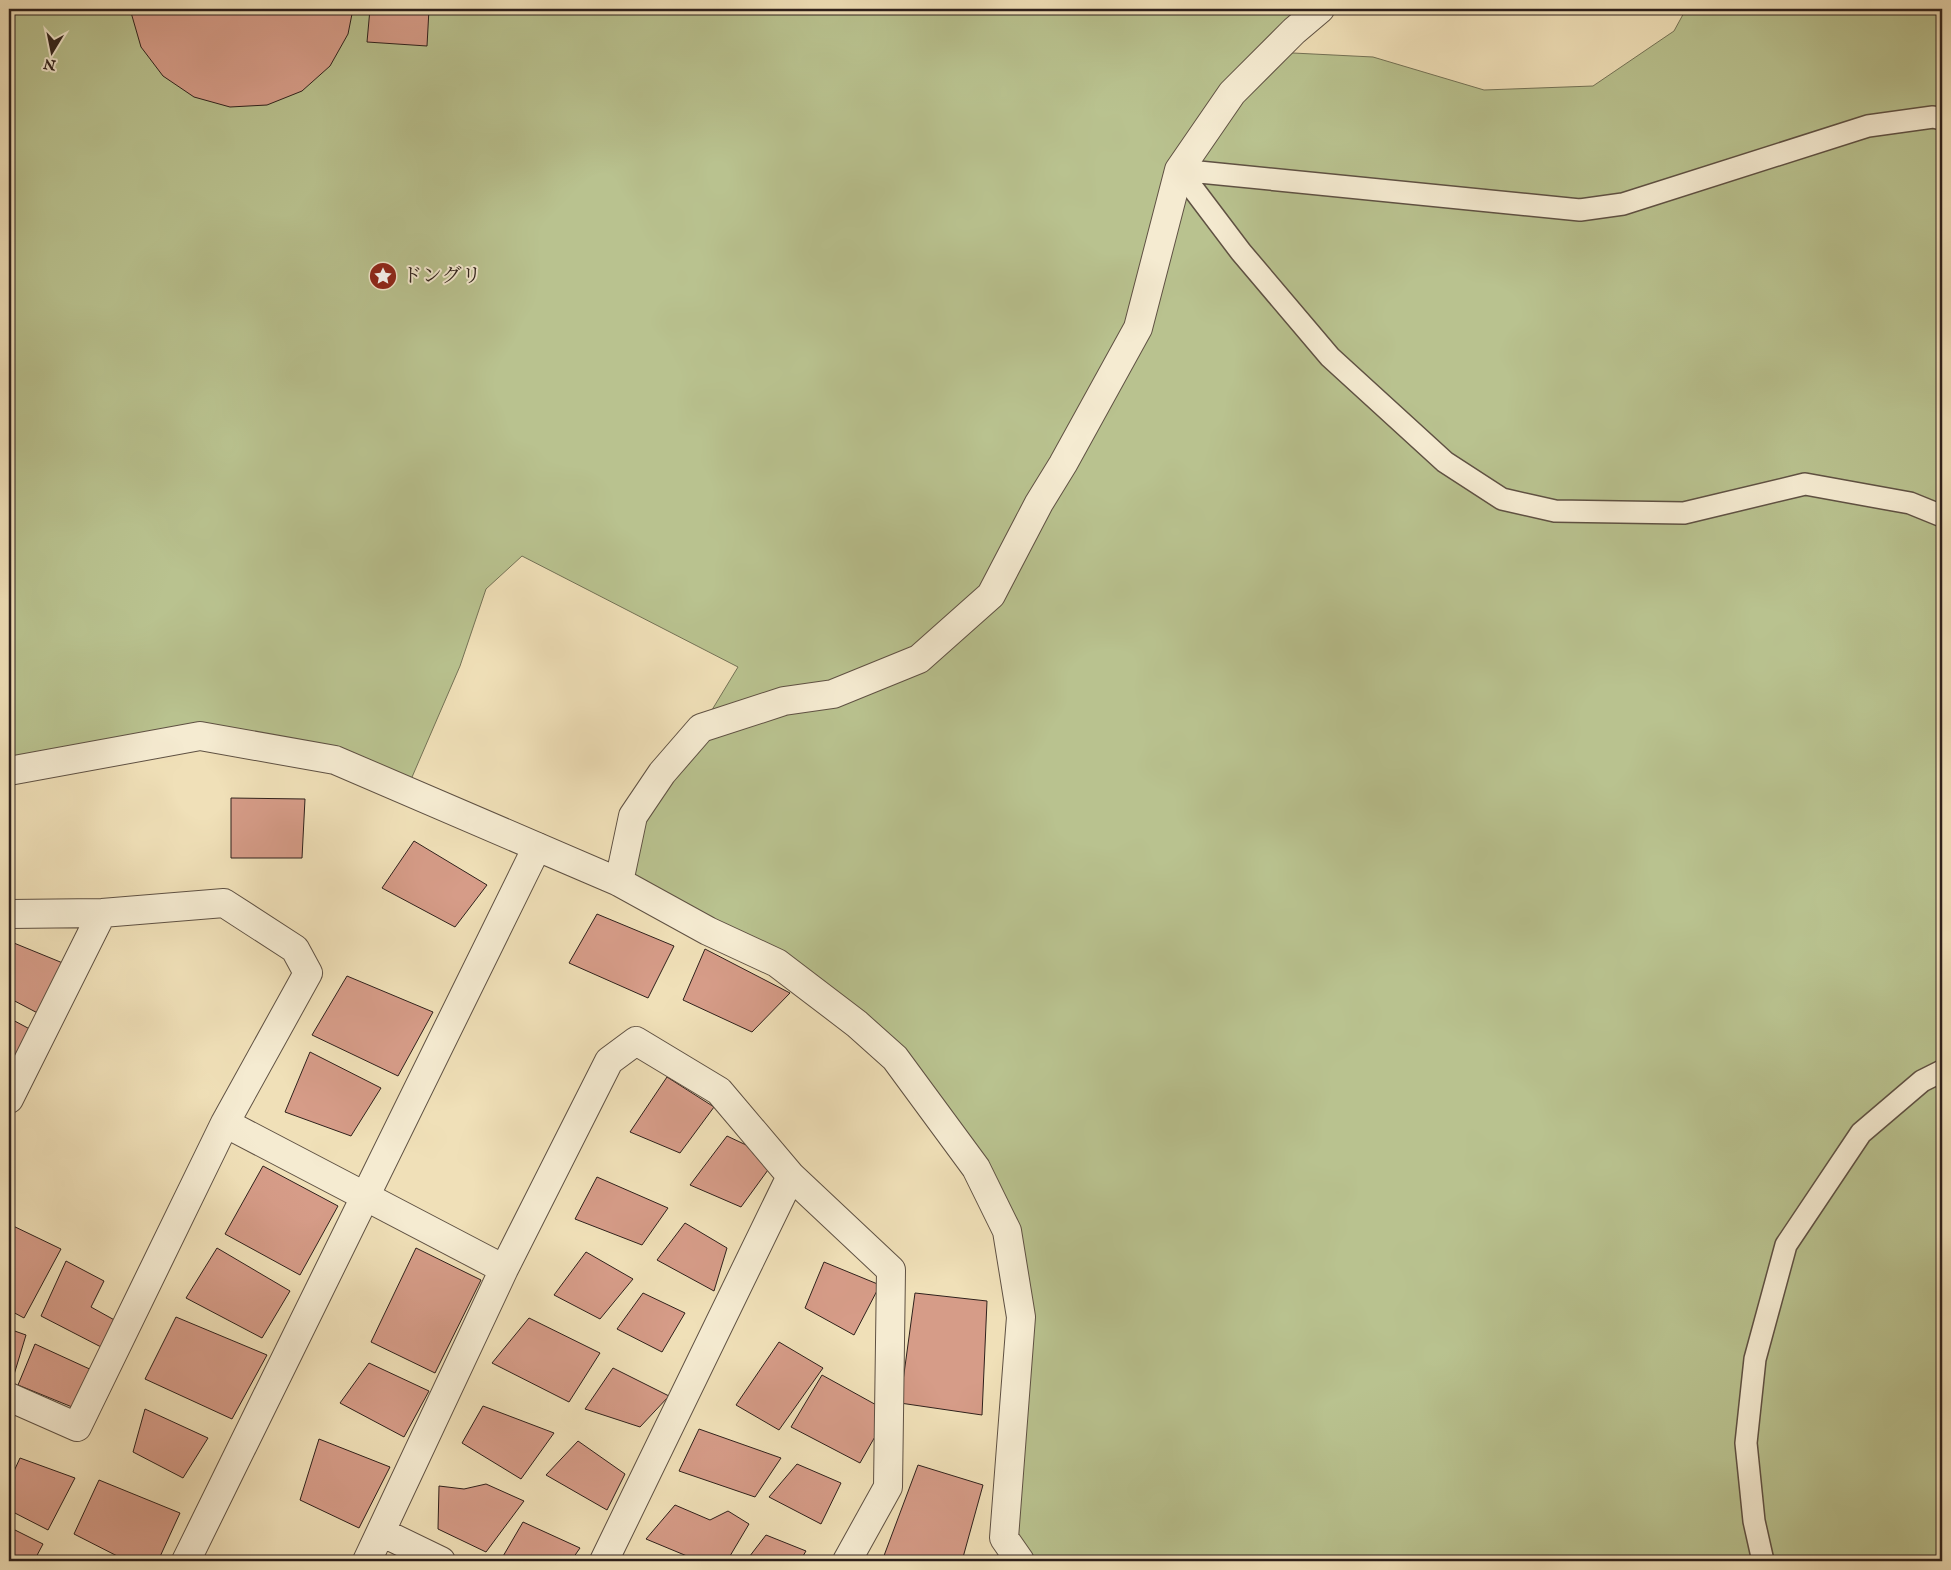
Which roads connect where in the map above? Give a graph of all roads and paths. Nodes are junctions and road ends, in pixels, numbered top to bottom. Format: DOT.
graph roads {
  1 [pos="1320,9"];
  2 [pos="1942,119"];
  3 [pos="1179,170"];
  4 [pos="1942,516"];
  5 [pos="9,771"];
  6 [pos="538,847"];
  7 [pos="619,882"];
  8 [pos="102,913"];
  9 [pos="9,914"];
  10 [pos="1942,1070"];
  11 [pos="9,1099"];
  12 [pos="225,1123"];
  13 [pos="791,1176"];
  14 [pos="366,1196"];
  15 [pos="504,1268"];
  16 [pos="9,1396"];
  17 [pos="381,1532"];
  18 [pos="186,1561"];
  19 [pos="366,1561"];
  20 [pos="441,1561"];
  21 [pos="604,1561"];
  22 [pos="847,1561"];
  23 [pos="1020,1561"];
  24 [pos="1763,1561"];
  1 -- 3 [label="street"];
  2 -- 3 [label="lane"];
  3 -- 4 [label="lane"];
  3 -- 7 [label="street"];
  5 -- 6 [label="street"];
  6 -- 7 [label="street"];
  6 -- 14 [label="street"];
  7 -- 23 [label="street"];
  8 -- 9 [label="street"];
  8 -- 11 [label="street"];
  8 -- 12 [label="street"];
  10 -- 24 [label="lane"];
  12 -- 14 [label="street"];
  12 -- 16 [label="street"];
  13 -- 15 [label="street"];
  13 -- 21 [label="street"];
  13 -- 22 [label="street"];
  14 -- 15 [label="street"];
  14 -- 18 [label="street"];
  15 -- 17 [label="street"];
  17 -- 19 [label="street"];
  17 -- 20 [label="street"];
}
